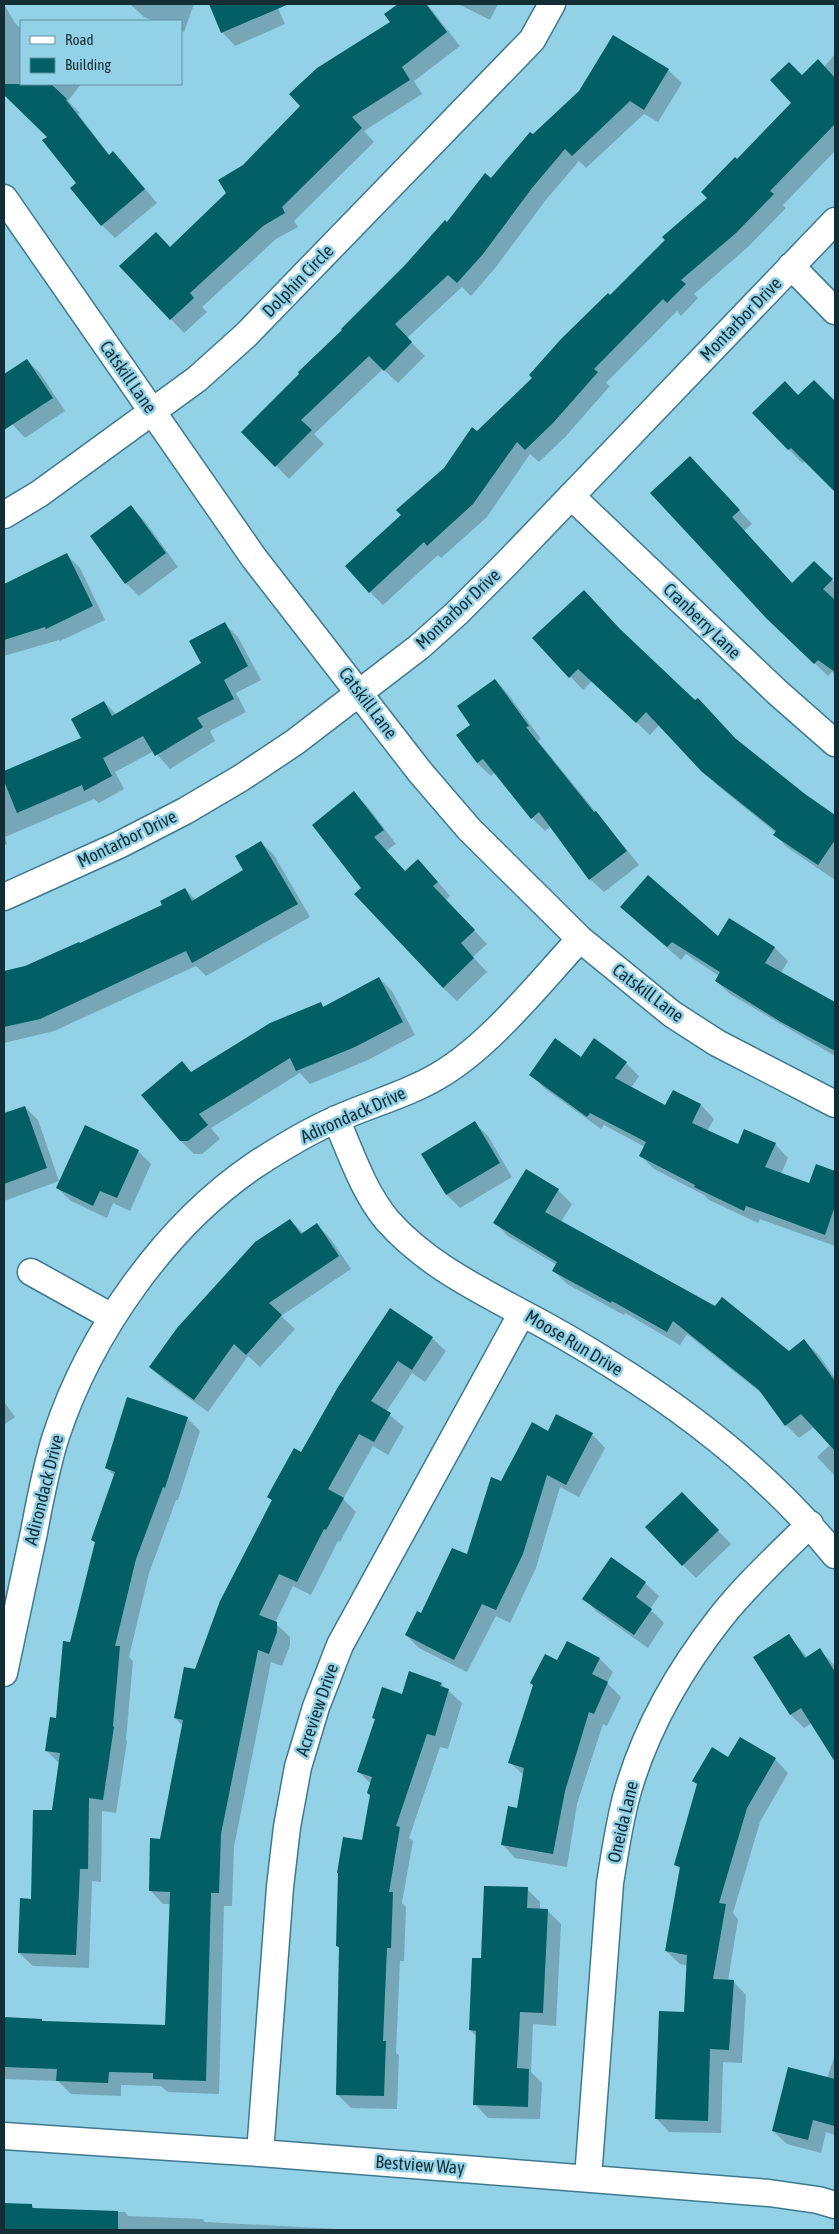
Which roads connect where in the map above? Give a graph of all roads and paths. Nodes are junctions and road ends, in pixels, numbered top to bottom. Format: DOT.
graph roads {
  1 [pos="552,4"];
  2 [pos="4,198"];
  3 [pos="835,221"];
  4 [pos="790,266"];
  5 [pos="835,311"];
  6 [pos="151,411"];
  7 [pos="571,496"];
  8 [pos="4,515"];
  9 [pos="359,692"];
  10 [pos="835,743"];
  11 [pos="4,897"];
  12 [pos="580,939"];
  13 [pos="835,1104"];
  14 [pos="336,1119"];
  15 [pos="31,1272"];
  16 [pos="522,1313"];
  17 [pos="112,1317"];
  18 [pos="810,1524"];
  19 [pos="835,1555"];
  20 [pos="4,1673"];
  21 [pos="4,2136"];
  22 [pos="260,2153"];
  23 [pos="588,2178"];
  24 [pos="835,2204"];
  1 -- 6 [label="street, Dolphin Circle"];
  2 -- 6 [label="street, Catskill Lane"];
  3 -- 4 [label="street, Montarbor Drive"];
  4 -- 5 [label="street"];
  4 -- 7 [label="street, Montarbor Drive"];
  6 -- 8 [label="street, Dolphin Circle"];
  6 -- 9 [label="street, Catskill Lane"];
  7 -- 9 [label="street, Montarbor Drive"];
  7 -- 10 [label="street, Cranberry Lane"];
  9 -- 11 [label="street, Montarbor Drive"];
  9 -- 12 [label="street, Catskill Lane"];
  12 -- 13 [label="street, Catskill Lane"];
  12 -- 14 [label="street, Adirondack Drive"];
  14 -- 16 [label="street, Moose Run Drive"];
  14 -- 17 [label="street, Adirondack Drive"];
  15 -- 17 [label="street"];
  16 -- 18 [label="street, Moose Run Drive"];
  16 -- 22 [label="street, Acreview Drive"];
  17 -- 20 [label="street, Adirondack Drive"];
  18 -- 19 [label="street, Moose Run Drive"];
  18 -- 23 [label="street, Oneida Lane"];
  21 -- 22 [label="street, Bestview Way"];
  22 -- 23 [label="street, Bestview Way"];
  23 -- 24 [label="street, Bestview Way"];
}
